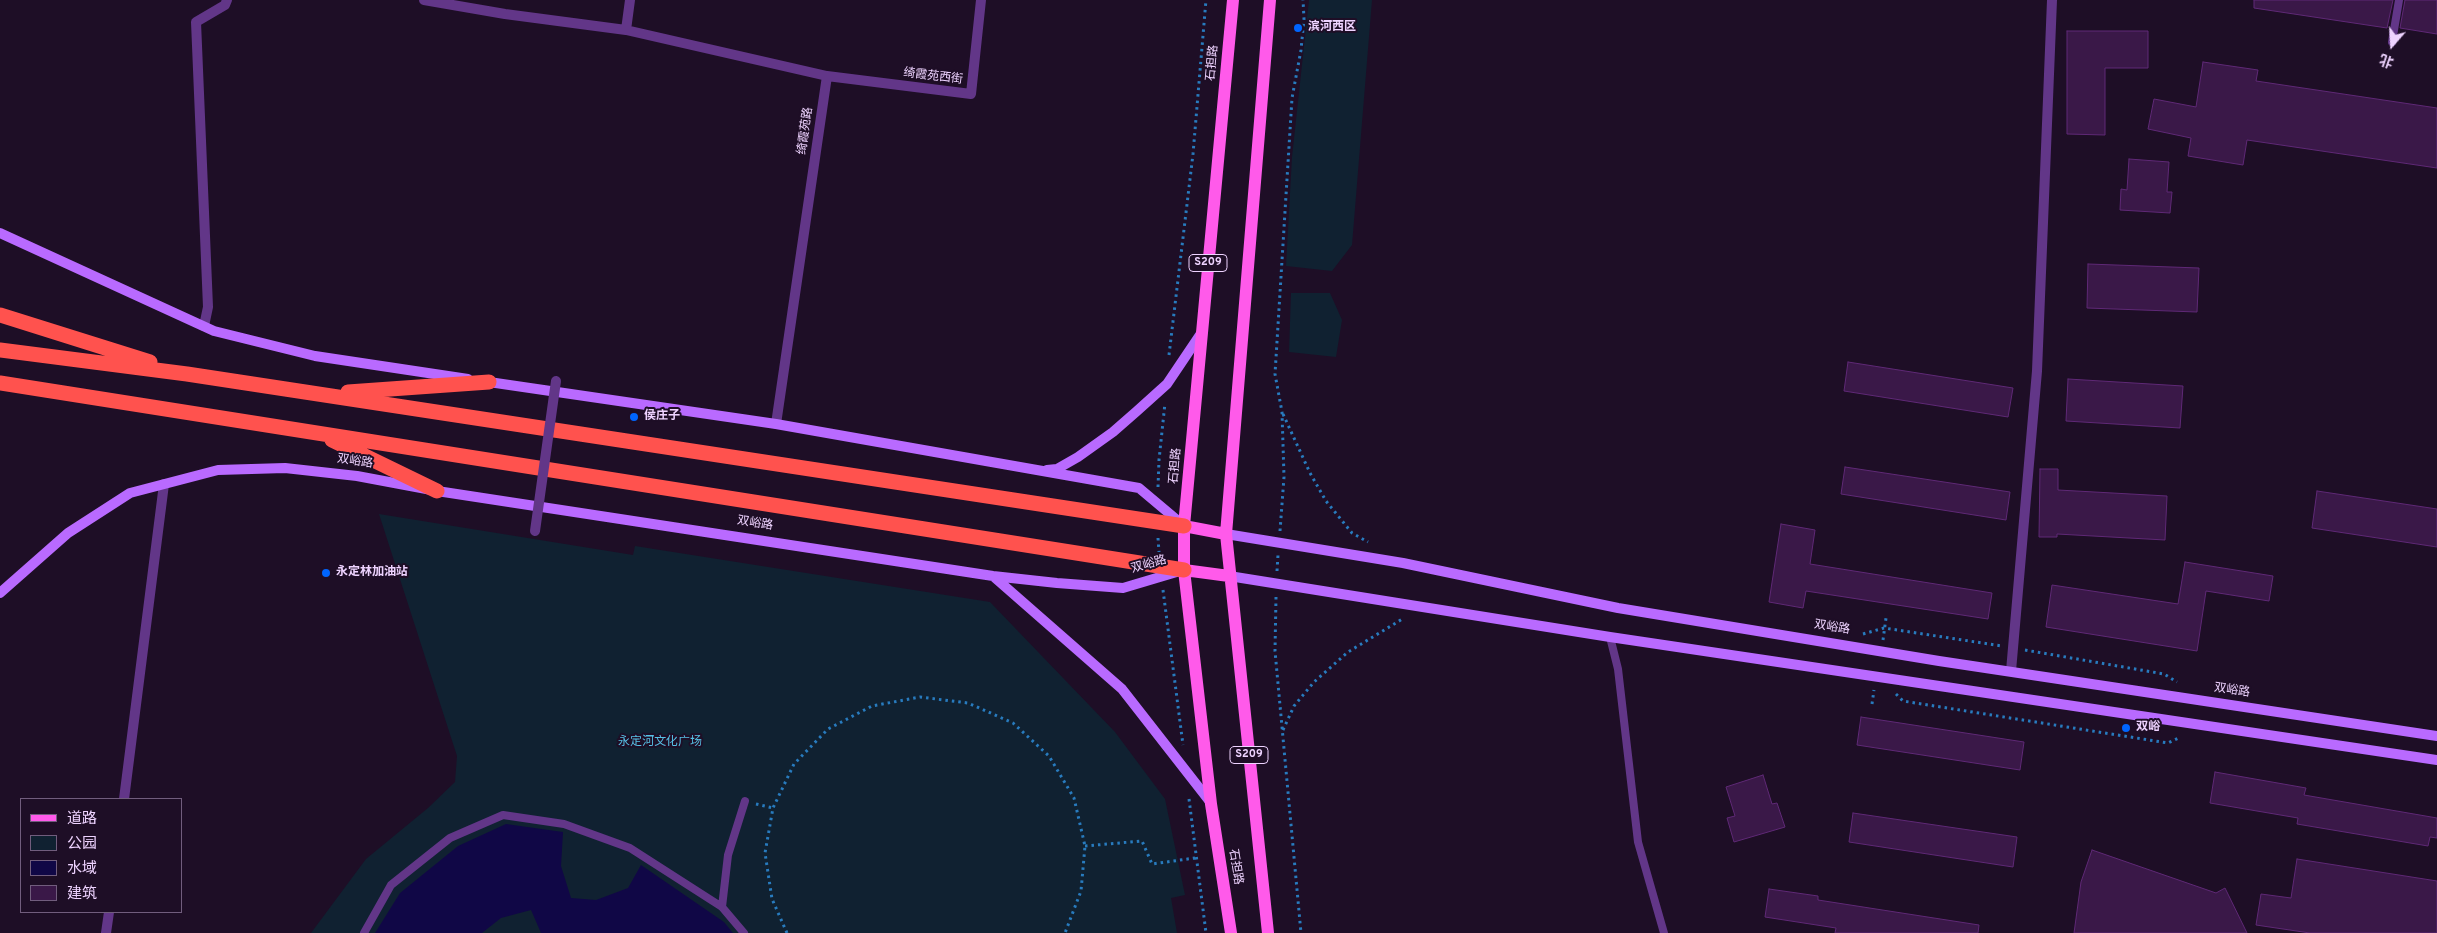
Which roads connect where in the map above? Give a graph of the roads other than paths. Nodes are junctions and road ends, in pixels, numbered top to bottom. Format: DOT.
graph roads {
  1 [pos="226,0"];
  2 [pos="424,0"];
  3 [pos="630,0"];
  4 [pos="980,0"];
  5 [pos="1233,0"];
  6 [pos="1270,0"];
  7 [pos="2052,0"];
  8 [pos="2399,0"];
  9 [pos="626,30"];
  10 [pos="2392,42"];
  11 [pos="827,76"];
  12 [pos="0,233"];
  13 [pos="0,315"];
  14 [pos="204,326"];
  15 [pos="1202,332"];
  16 [pos="0,350"];
  17 [pos="187,374"];
  18 [pos="556,381"];
  19 [pos="0,382"];
  20 [pos="489,382"];
  21 [pos="321,394"];
  22 [pos="776,424"];
  23 [pos="317,433"];
  24 [pos="1034,470"];
  25 [pos="164,484"];
  26 [pos="437,491"];
  27 [pos="1184,526"];
  28 [pos="535,531"];
  29 [pos="1226,534"];
  30 [pos="1184,570"];
  31 [pos="992,576"];
  32 [pos="1229,576"];
  33 [pos="0,593"];
  34 [pos="1610,637"];
  35 [pos="2011,671"];
  36 [pos="2437,736"];
  37 [pos="2437,760"];
  38 [pos="124,798"];
  39 [pos="745,801"];
  40 [pos="1211,804"];
  41 [pos="722,907"];
  42 [pos="109,913"];
  43 [pos="106,933"];
  44 [pos="364,933"];
  45 [pos="744,933"];
  46 [pos="1231,933"];
  47 [pos="1268,933"];
  48 [pos="1664,933"];
  1 -- 14 [label="street"];
  2 -- 9 [label="street"];
  3 -- 9 [label="street"];
  4 -- 11 [label="street, 绮霞苑西街"];
  5 -- 15 [label="main road, 石担路 / S209"];
  6 -- 29 [label="main road, 石担路 / S209"];
  7 -- 35 [label="street"];
  8 -- 10 [label="lane"];
  9 -- 11 [label="street"];
  11 -- 22 [label="street, 绮霞苑路"];
  12 -- 14 [label="street"];
  13 -- 17 [label="highway"];
  14 -- 20 [label="street"];
  15 -- 24 [label="street"];
  15 -- 27 [label="main road, 石担路 / S209"];
  16 -- 17 [label="highway"];
  17 -- 21 [label="highway"];
  18 -- 28 [label="street, bridge"];
  19 -- 23 [label="highway, 双峪路"];
  20 -- 21 [label="highway"];
  20 -- 22 [label="street"];
  21 -- 27 [label="highway"];
  22 -- 24 [label="street"];
  23 -- 26 [label="highway"];
  23 -- 30 [label="highway, 双峪路"];
  24 -- 27 [label="street"];
  25 -- 26 [label="street, 双峪路"];
  25 -- 33 [label="street, 双峪路"];
  25 -- 38 [label="street"];
  26 -- 31 [label="street, 双峪路"];
  27 -- 29 [label="main road"];
  27 -- 30 [label="main road, 石担路 / S209"];
  29 -- 32 [label="main road, 石担路 / S209"];
  29 -- 35 [label="street, 双峪路"];
  30 -- 31 [label="street, 双峪路"];
  30 -- 32 [label="main road"];
  30 -- 40 [label="main road, 石担路 / S209"];
  31 -- 40 [label="street"];
  32 -- 34 [label="street"];
  32 -- 47 [label="main road, 石担路 / S209"];
  34 -- 37 [label="street"];
  34 -- 48 [label="lane"];
  35 -- 36 [label="street, 双峪路"];
  39 -- 41 [label="lane"];
  40 -- 46 [label="main road, 石担路 / S209"];
  41 -- 44 [label="lane"];
  41 -- 45 [label="lane"];
  42 -- 43 [label="street"];
}
